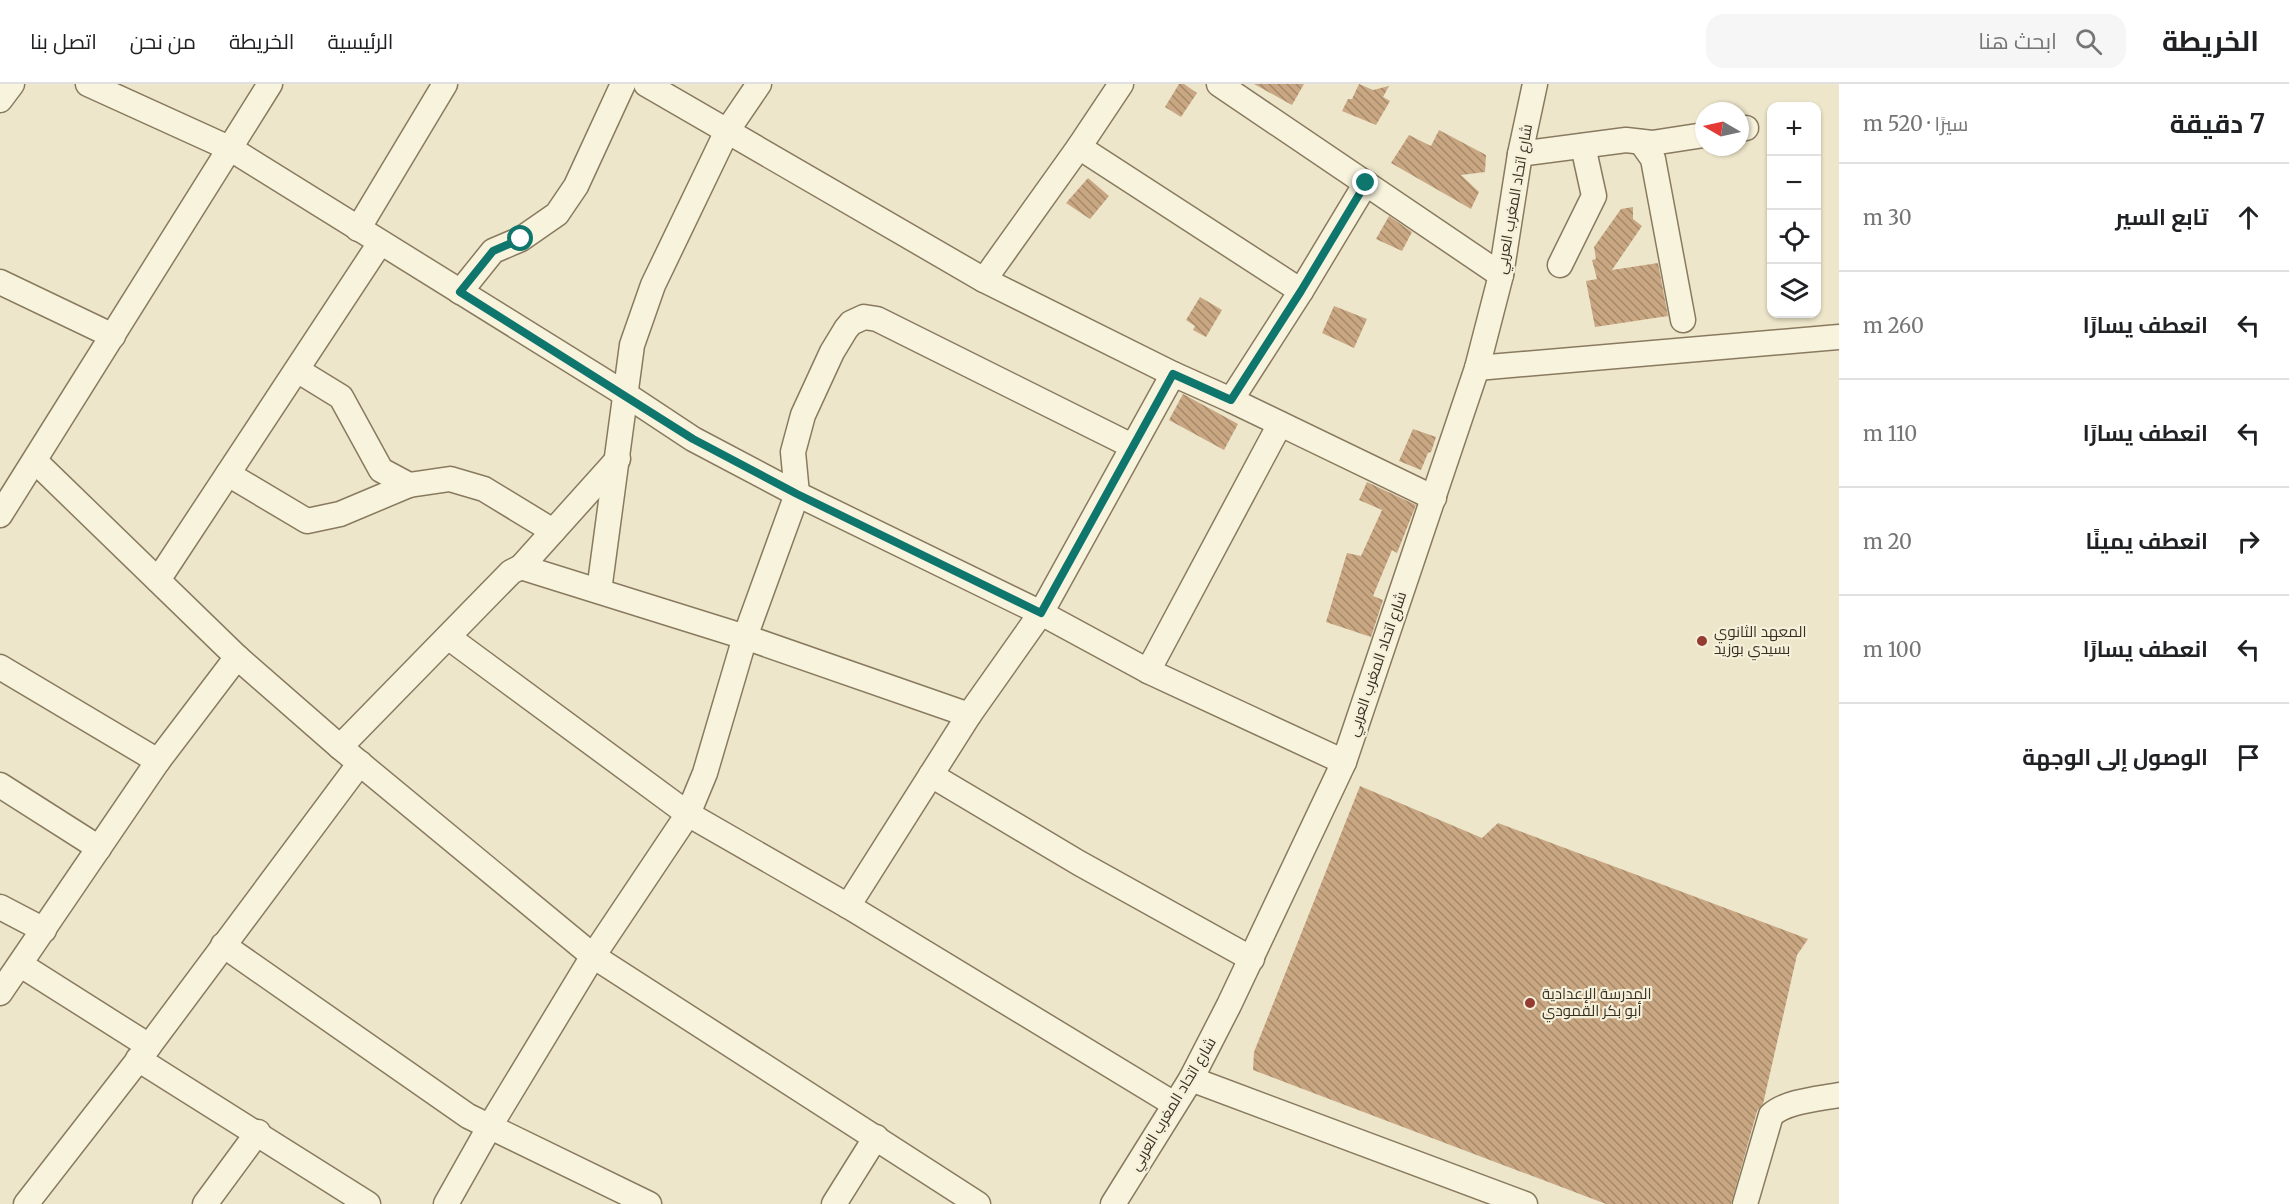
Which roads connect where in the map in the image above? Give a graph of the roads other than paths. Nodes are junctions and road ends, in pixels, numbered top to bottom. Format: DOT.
graph roads {
  1 [pos="12,84"];
  2 [pos="88,84"];
  3 [pos="270,84"];
  4 [pos="445,84"];
  5 [pos="623,84"];
  6 [pos="646,84"];
  7 [pos="759,84"];
  8 [pos="1121,84"];
  9 [pos="1219,84"];
  10 [pos="1535,84"];
  11 [pos="0,100"];
  12 [pos="727,131"];
  13 [pos="1695,136"];
  14 [pos="1641,142"];
  15 [pos="1583,146"];
  16 [pos="1079,147"];
  17 [pos="231,150"];
  18 [pos="1520,154"];
  19 [pos="1366,183"];
  20 [pos="358,229"];
  21 [pos="380,243"];
  22 [pos="1560,265"];
  23 [pos="1501,275"];
  24 [pos="984,280"];
  25 [pos="0,282"];
  26 [pos="1301,291"];
  27 [pos="460,292"];
  28 [pos="1683,320"];
  29 [pos="113,336"];
  30 [pos="1839,337"];
  31 [pos="1477,368"];
  32 [pos="297,370"];
  33 [pos="1173,374"];
  34 [pos="625,394"];
  35 [pos="1231,400"];
  36 [pos="1280,423"];
  37 [pos="1132,446"];
  38 [pos="618,459"];
  39 [pos="35,461"];
  40 [pos="228,474"];
  41 [pos="409,485"];
  42 [pos="797,494"];
  43 [pos="1434,498"];
  44 [pos="0,515"];
  45 [pos="553,531"];
  46 [pos="520,567"];
  47 [pos="158,580"];
  48 [pos="599,591"];
  49 [pos="1041,613"];
  50 [pos="448,637"];
  51 [pos="745,637"];
  52 [pos="237,657"];
  53 [pos="0,667"];
  54 [pos="1148,671"];
  55 [pos="969,715"];
  56 [pos="340,747"];
  57 [pos="158,760"];
  58 [pos="1344,762"];
  59 [pos="360,764"];
  60 [pos="930,775"];
  61 [pos="0,785"];
  62 [pos="688,814"];
  63 [pos="99,848"];
  64 [pos="848,906"];
  65 [pos="0,907"];
  66 [pos="44,930"];
  67 [pos="223,945"];
  68 [pos="593,956"];
  69 [pos="1252,959"];
  70 [pos="21,965"];
  71 [pos="0,993"];
  72 [pos="144,1052"];
  73 [pos="1191,1078"];
  74 [pos="1839,1095"];
  75 [pos="1174,1104"];
  76 [pos="490,1126"];
  77 [pos="258,1132"];
  78 [pos="876,1137"];
  79 [pos="361,1202"];
  80 [pos="26,1204"];
  81 [pos="206,1204"];
  82 [pos="446,1204"];
  83 [pos="649,1204"];
  84 [pos="834,1204"];
  85 [pos="978,1204"];
  86 [pos="1113,1204"];
  87 [pos="1526,1204"];
  88 [pos="1744,1204"];
  1 -- 11 [label="street"];
  2 -- 17 [label="street"];
  3 -- 17 [label="street"];
  4 -- 20 [label="street"];
  5 -- 27 [label="street"];
  6 -- 12 [label="street"];
  7 -- 12 [label="street"];
  8 -- 16 [label="street"];
  9 -- 19 [label="street"];
  10 -- 18 [label="street, شارع اتحاد المغرب العربي"];
  12 -- 24 [label="street"];
  12 -- 34 [label="street"];
  13 -- 14 [label="street"];
  14 -- 15 [label="street"];
  14 -- 28 [label="street"];
  15 -- 18 [label="street"];
  15 -- 22 [label="street"];
  16 -- 24 [label="street"];
  16 -- 26 [label="street"];
  17 -- 20 [label="street"];
  17 -- 29 [label="street"];
  18 -- 23 [label="street, شارع اتحاد المغرب العربي"];
  19 -- 23 [label="street"];
  19 -- 26 [label="street"];
  20 -- 21 [label="street"];
  21 -- 27 [label="street"];
  21 -- 32 [label="street"];
  23 -- 31 [label="street, شارع اتحاد المغرب العربي"];
  24 -- 33 [label="street"];
  25 -- 29 [label="street"];
  26 -- 35 [label="street"];
  27 -- 34 [label="street"];
  29 -- 39 [label="street"];
  30 -- 31 [label="street"];
  31 -- 43 [label="street, شارع اتحاد المغرب العربي"];
  32 -- 40 [label="street"];
  32 -- 41 [label="street"];
  33 -- 35 [label="street"];
  33 -- 37 [label="street"];
  34 -- 38 [label="street"];
  34 -- 42 [label="street"];
  35 -- 36 [label="street"];
  36 -- 43 [label="street"];
  36 -- 54 [label="street"];
  37 -- 42 [label="street"];
  37 -- 49 [label="street"];
  38 -- 45 [label="street"];
  38 -- 48 [label="street"];
  39 -- 44 [label="street"];
  39 -- 47 [label="street"];
  40 -- 41 [label="street"];
  40 -- 47 [label="street"];
  41 -- 45 [label="street"];
  42 -- 49 [label="street"];
  42 -- 51 [label="street"];
  43 -- 58 [label="street, شارع اتحاد المغرب العربي"];
  45 -- 46 [label="street"];
  46 -- 48 [label="street"];
  46 -- 50 [label="street"];
  47 -- 52 [label="street"];
  48 -- 51 [label="street"];
  49 -- 54 [label="street"];
  49 -- 55 [label="street"];
  50 -- 56 [label="street"];
  50 -- 62 [label="street"];
  51 -- 55 [label="street"];
  51 -- 62 [label="street"];
  52 -- 56 [label="street"];
  52 -- 57 [label="street"];
  53 -- 57 [label="street"];
  54 -- 58 [label="street"];
  55 -- 60 [label="street"];
  56 -- 59 [label="street"];
  57 -- 63 [label="street"];
  58 -- 69 [label="street, شارع اتحاد المغرب العربي"];
  59 -- 67 [label="street"];
  59 -- 68 [label="street"];
  60 -- 64 [label="street"];
  60 -- 69 [label="street"];
  61 -- 63 [label="street"];
  62 -- 64 [label="street"];
  62 -- 68 [label="street"];
  63 -- 66 [label="street"];
  64 -- 75 [label="street"];
  65 -- 66 [label="street"];
  66 -- 70 [label="street"];
  67 -- 72 [label="street"];
  67 -- 76 [label="street"];
  68 -- 76 [label="street"];
  68 -- 78 [label="street"];
  69 -- 73 [label="street, شارع اتحاد المغرب العربي"];
  70 -- 71 [label="street"];
  70 -- 72 [label="street"];
  72 -- 77 [label="street"];
  72 -- 80 [label="street"];
  73 -- 75 [label="street, شارع اتحاد المغرب العربي"];
  73 -- 87 [label="street"];
  74 -- 88 [label="street"];
  75 -- 86 [label="street, شارع اتحاد المغرب العربي"];
  76 -- 82 [label="street"];
  76 -- 83 [label="street"];
  77 -- 79 [label="street"];
  77 -- 81 [label="street"];
  78 -- 84 [label="street"];
  78 -- 85 [label="street"];
}
